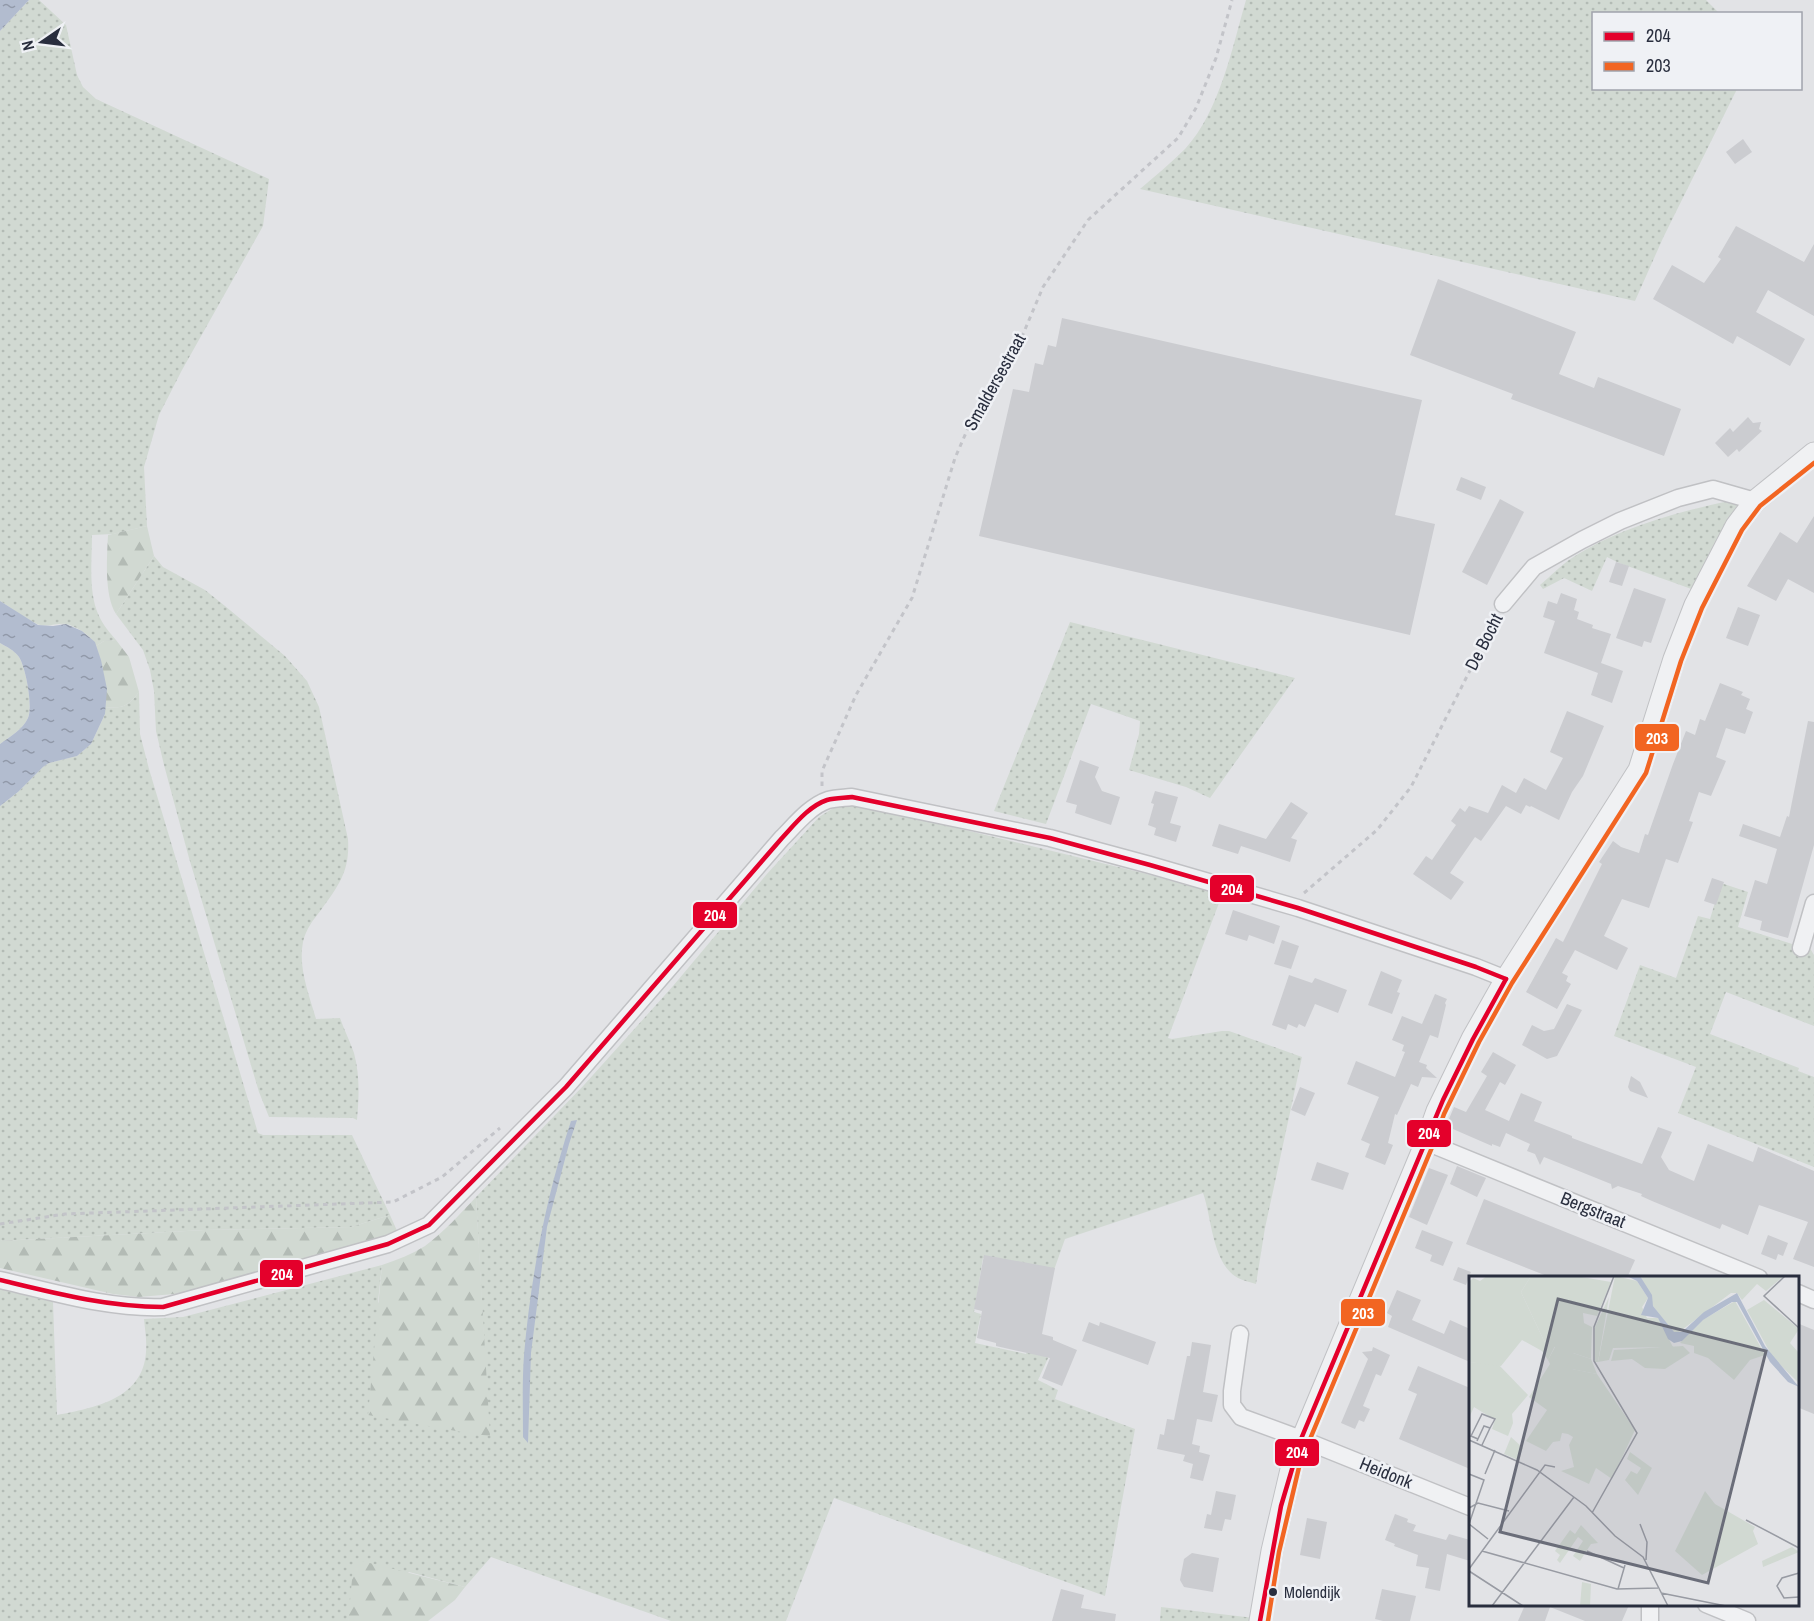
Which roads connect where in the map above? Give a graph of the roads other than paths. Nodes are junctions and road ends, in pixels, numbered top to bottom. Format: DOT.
graph roads {
  1 [pos="1814,453"];
  2 [pos="1755,501"];
  3 [pos="1503,604"];
  4 [pos="1814,903"];
  5 [pos="1801,948"];
  6 [pos="1506,979"];
  7 [pos="1426,1142"];
  8 [pos="1754,1276"];
  9 [pos="0,1280"];
  10 [pos="1799,1294"];
  11 [pos="1814,1300"];
  12 [pos="1240,1334"];
  13 [pos="1301,1439"];
  14 [pos="1469,1507"];
  15 [pos="1709,1606"];
  16 [pos="1260,1621"];
  17 [pos="1747,1621"];
  1 -- 2 [label="street"];
  2 -- 3 [label="street, De Bocht"];
  2 -- 6 [label="street"];
  4 -- 5 [label="street"];
  6 -- 7 [label="street"];
  6 -- 9 [label="street"];
  7 -- 8 [label="street, Bergstraat"];
  7 -- 13 [label="street"];
  10 -- 11 [label="street"];
  12 -- 13 [label="street, Heidonk"];
  13 -- 14 [label="street, Heidonk"];
  13 -- 16 [label="street"];
  15 -- 17 [label="street"];
}
